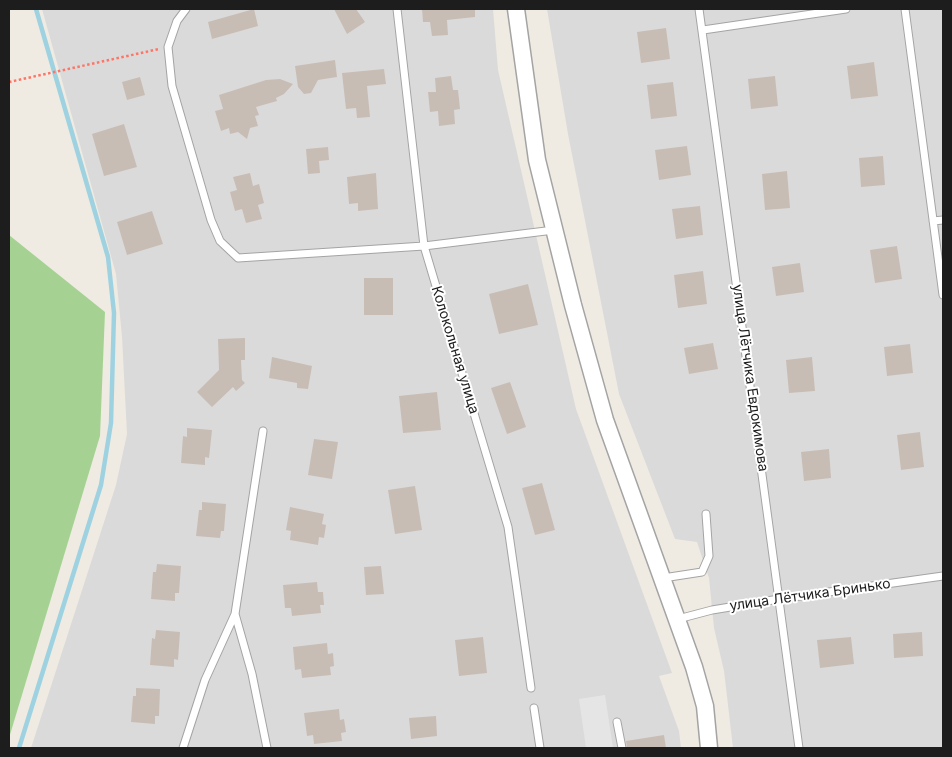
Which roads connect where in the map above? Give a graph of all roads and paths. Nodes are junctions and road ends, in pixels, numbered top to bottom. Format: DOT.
graph roads {
  1 [pos="186,9"];
  2 [pos="397,9"];
  3 [pos="516,9"];
  4 [pos="699,9"];
  5 [pos="846,9"];
  6 [pos="905,9"];
  7 [pos="703,30"];
  8 [pos="168,47"];
  9 [pos="9,82"];
  10 [pos="943,220"];
  11 [pos="933,221"];
  12 [pos="554,230"];
  13 [pos="424,246"];
  14 [pos="943,295"];
  15 [pos="263,431"];
  16 [pos="706,514"];
  17 [pos="943,576"];
  18 [pos="663,578"];
  19 [pos="779,599"];
  20 [pos="236,614"];
  21 [pos="678,619"];
  22 [pos="531,688"];
  23 [pos="534,708"];
  24 [pos="617,722"];
  25 [pos="183,748"];
  26 [pos="267,748"];
  27 [pos="540,748"];
  28 [pos="622,748"];
  29 [pos="709,748"];
  30 [pos="799,748"];
  1 -- 8 [label="lane"];
  2 -- 13 [label="lane, Колокольная улица"];
  3 -- 12 [label="street"];
  4 -- 7 [label="lane, улица Лётчика Евдокимова"];
  5 -- 7 [label="lane"];
  6 -- 11 [label="lane"];
  7 -- 19 [label="lane, улица Лётчика Евдокимова"];
  8 -- 9 [label="path"];
  8 -- 13 [label="lane"];
  10 -- 11 [label="lane"];
  11 -- 14 [label="lane"];
  12 -- 13 [label="lane"];
  12 -- 18 [label="street"];
  13 -- 22 [label="lane, Колокольная улица"];
  15 -- 20 [label="lane"];
  16 -- 18 [label="lane"];
  17 -- 19 [label="lane, улица Лётчика Бринько"];
  18 -- 21 [label="street"];
  19 -- 21 [label="lane, улица Лётчика Бринько"];
  19 -- 30 [label="lane, улица Лётчика Евдокимова"];
  20 -- 25 [label="lane"];
  20 -- 26 [label="lane"];
  21 -- 29 [label="street"];
  23 -- 27 [label="lane"];
  24 -- 28 [label="lane"];
}
